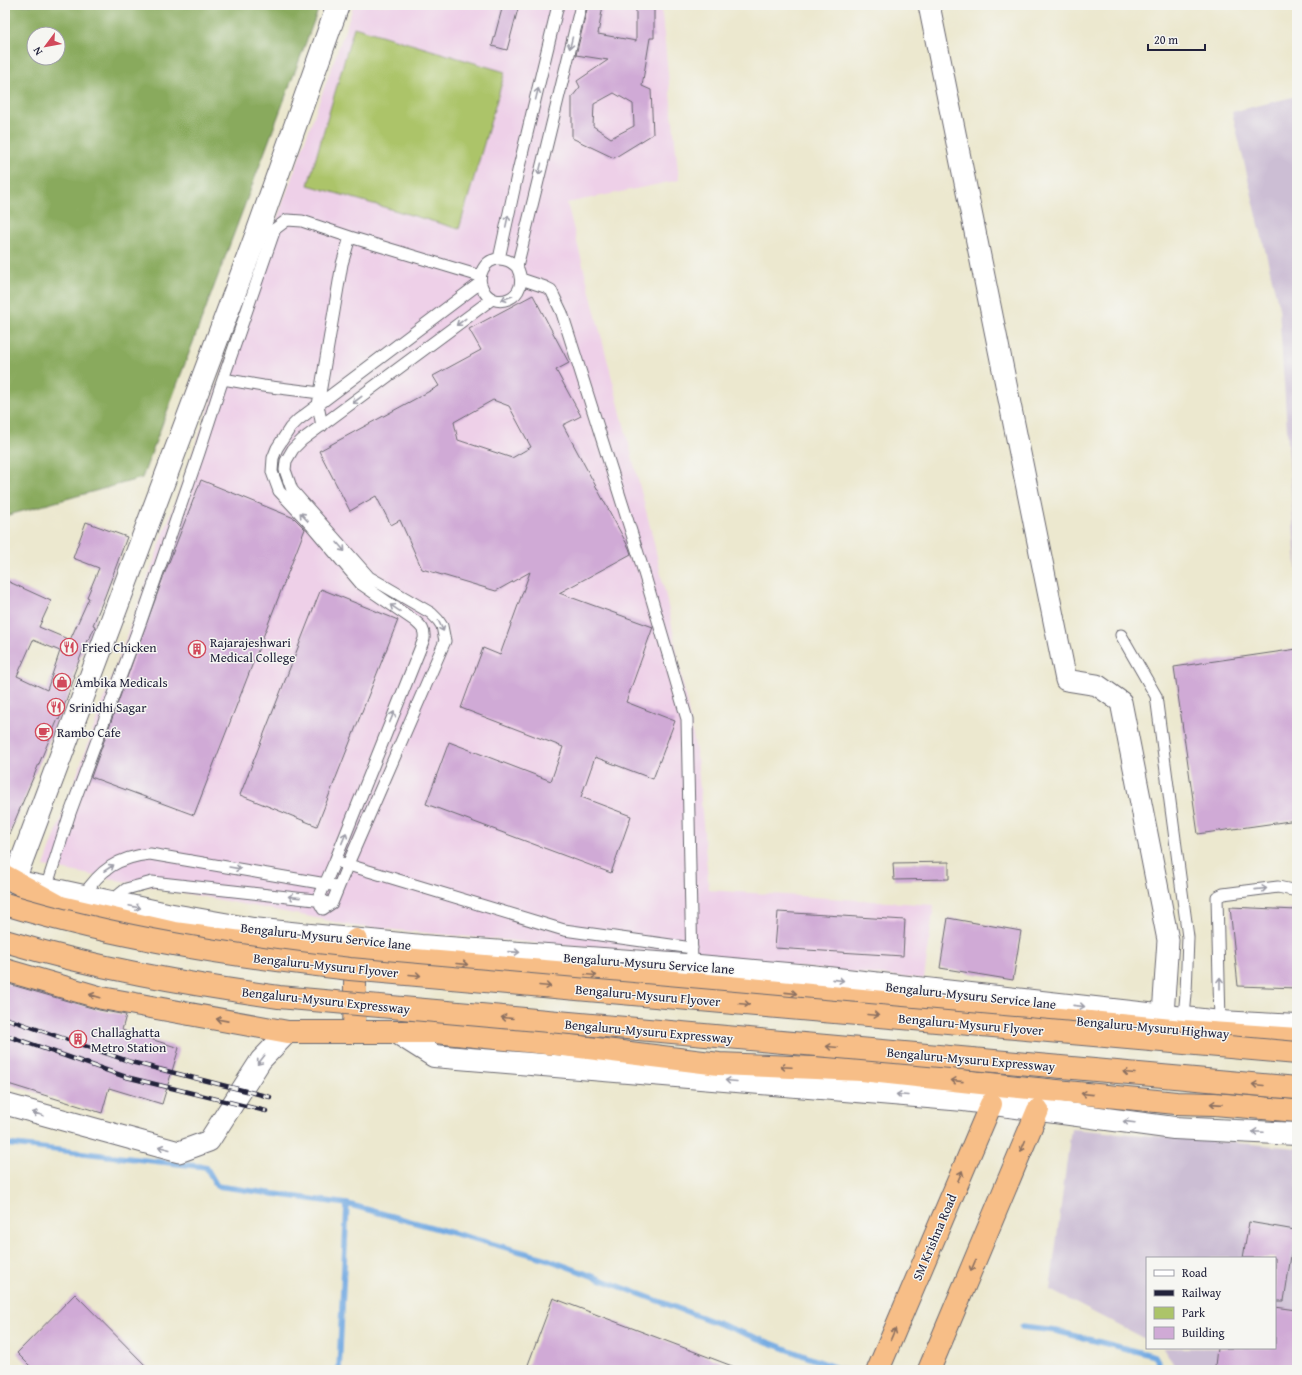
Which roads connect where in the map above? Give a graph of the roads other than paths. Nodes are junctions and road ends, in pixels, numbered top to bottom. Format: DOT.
graph roads {
  1 [pos="338,5"];
  2 [pos="558,5"];
  3 [pos="581,5"];
  4 [pos="929,5"];
  5 [pos="350,237"];
  6 [pos="499,259"];
  7 [pos="517,267"];
  8 [pos="480,280"];
  9 [pos="521,280"];
  10 [pos="492,299"];
  11 [pos="223,379"];
  12 [pos="320,393"];
  13 [pos="318,405"];
  14 [pos="322,426"];
  15 [pos="365,581"];
  16 [pos="1121,635"];
  17 [pos="335,861"];
  18 [pos="348,864"];
  19 [pos="10,879"];
  20 [pos="325,884"];
  21 [pos="338,886"];
  22 [pos="46,888"];
  23 [pos="1297,891"];
  24 [pos="83,896"];
  25 [pos="318,900"];
  26 [pos="110,902"];
  27 [pos="5,904"];
  28 [pos="5,941"];
  29 [pos="356,947"];
  30 [pos="692,957"];
  31 [pos="5,970"];
  32 [pos="1174,1016"];
  33 [pos="1220,1022"];
  34 [pos="1297,1026"];
  35 [pos="288,1032"];
  36 [pos="354,1032"];
  37 [pos="396,1032"];
  38 [pos="1297,1039"];
  39 [pos="1297,1053"];
  40 [pos="1297,1088"];
  41 [pos="5,1104"];
  42 [pos="991,1104"];
  43 [pos="1038,1110"];
  44 [pos="1297,1111"];
  45 [pos="1297,1134"];
  46 [pos="878,1370"];
  47 [pos="929,1370"];
  1 -- 19 [label="street"];
  6 -- 2 [label="lane, one-way"];
  3 -- 7 [label="lane, one-way"];
  4 -- 32 [label="street"];
  5 -- 8 [label="lane"];
  5 -- 11 [label="lane"];
  5 -- 12 [label="lane"];
  6 -- 7 [label="lane"];
  6 -- 8 [label="lane"];
  7 -- 9 [label="lane"];
  8 -- 10 [label="lane"];
  8 -- 13 [label="lane"];
  9 -- 10 [label="lane, one-way"];
  9 -- 30 [label="lane"];
  10 -- 14 [label="lane, one-way"];
  11 -- 12 [label="lane"];
  11 -- 22 [label="lane"];
  12 -- 13 [label="lane"];
  13 -- 14 [label="lane"];
  15 -- 13 [label="lane, one-way"];
  14 -- 15 [label="lane, one-way"];
  17 -- 15 [label="lane, one-way"];
  15 -- 18 [label="lane, one-way"];
  16 -- 32 [label="lane"];
  17 -- 18 [label="lane"];
  17 -- 20 [label="lane"];
  18 -- 21 [label="lane"];
  18 -- 30 [label="lane"];
  19 -- 22 [label="street, Bengaluru-Mysuru Service lane"];
  19 -- 29 [label="highway, Bengaluru-Mysuru Highway"];
  20 -- 21 [label="lane"];
  24 -- 20 [label="lane, one-way"];
  20 -- 25 [label="lane"];
  21 -- 25 [label="lane"];
  22 -- 24 [label="street, Bengaluru-Mysuru Service lane"];
  33 -- 23 [label="lane, one-way"];
  24 -- 26 [label="street, Bengaluru-Mysuru Service lane"];
  25 -- 26 [label="lane, one-way"];
  26 -- 29 [label="street, Bengaluru-Mysuru Service lane, one-way"];
  27 -- 39 [label="highway, Bengaluru-Mysuru Flyover, one-way, bridge"];
  40 -- 28 [label="highway, Bengaluru-Mysuru Expressway, one-way, bridge"];
  29 -- 30 [label="street, Bengaluru-Mysuru Service lane, one-way"];
  29 -- 36 [label="highway"];
  29 -- 38 [label="highway, Bengaluru-Mysuru Highway, one-way"];
  30 -- 32 [label="street, Bengaluru-Mysuru Service lane, one-way"];
  35 -- 31 [label="highway, Bengaluru-Mysuru Expressway, one-way"];
  32 -- 33 [label="street, Bengaluru-Mysuru Service lane"];
  33 -- 34 [label="street, Bengaluru-Mysuru Service lane"];
  35 -- 36 [label="highway, Bengaluru-Mysuru Expressway"];
  35 -- 41 [label="street, one-way"];
  36 -- 37 [label="highway, Bengaluru-Mysuru Expressway"];
  42 -- 37 [label="street, Bengaluru-Mysuru Expressway, one-way"];
  44 -- 37 [label="highway, Bengaluru-Mysuru Expressway, one-way"];
  42 -- 43 [label="street, Bengaluru-Mysuru Expressway"];
  46 -- 42 [label="highway, SM Krishna Road, one-way"];
  45 -- 43 [label="street, Bengaluru-Mysuru Expressway, one-way"];
  43 -- 47 [label="highway, one-way"];
}
